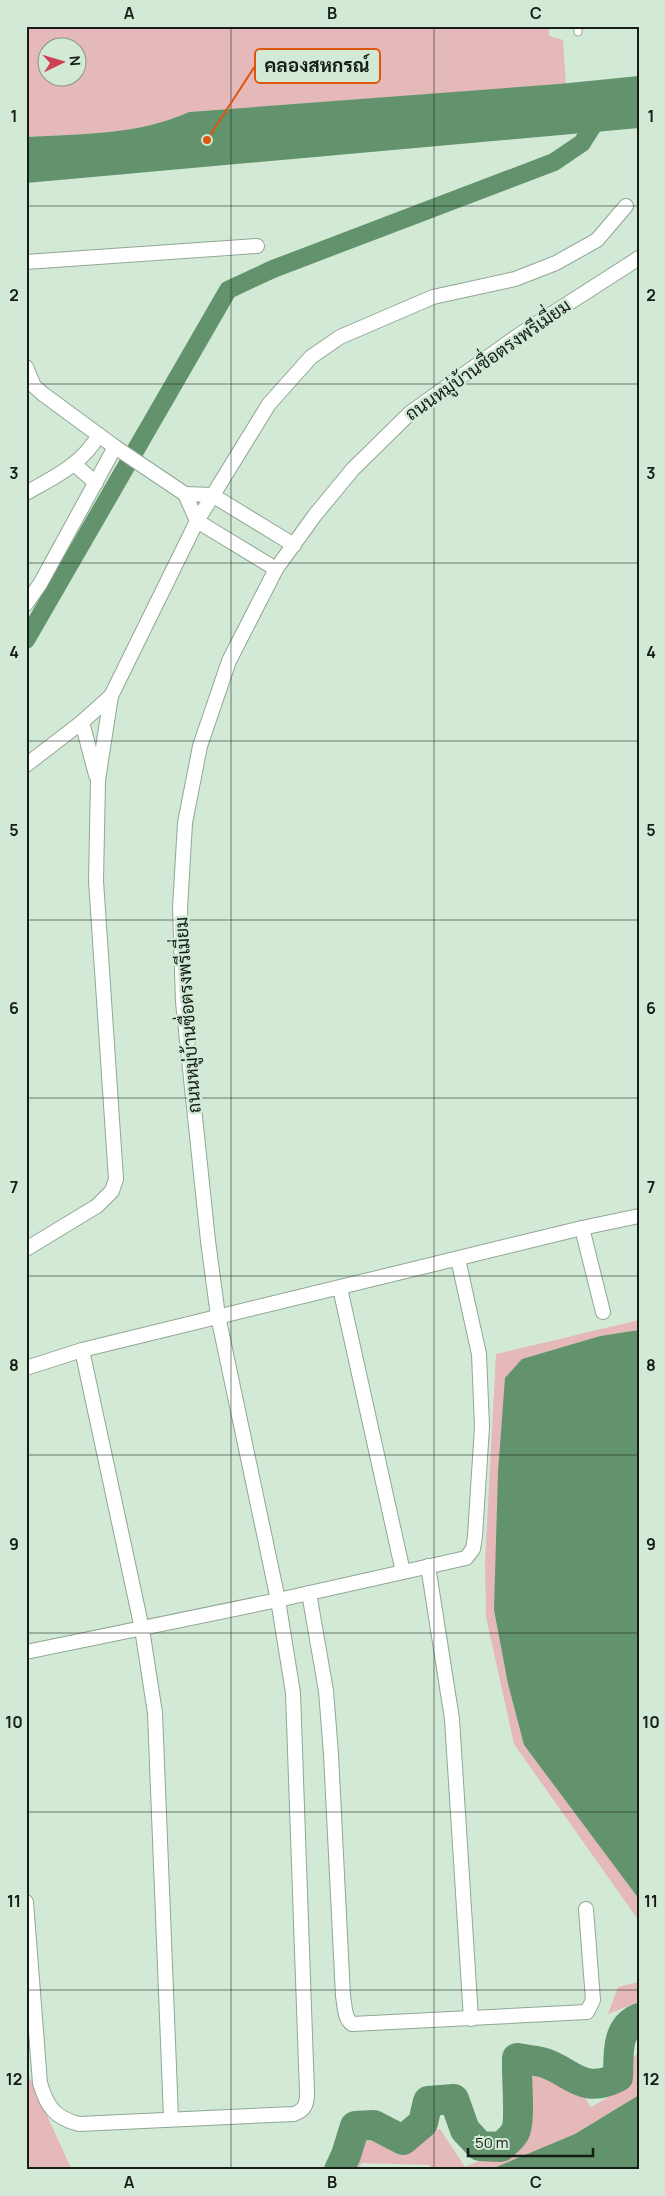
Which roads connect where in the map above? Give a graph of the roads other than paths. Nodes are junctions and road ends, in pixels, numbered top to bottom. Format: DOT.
graph roads {
  1 [pos="626,206"];
  2 [pos="258,246"];
  3 [pos="639,258"];
  4 [pos="26,262"];
  5 [pos="26,367"];
  6 [pos="30,388"];
  7 [pos="99,435"];
  8 [pos="116,447"];
  9 [pos="74,464"];
  10 [pos="96,483"];
  11 [pos="26,492"];
  12 [pos="185,494"];
  13 [pos="212,495"];
  14 [pos="197,521"];
  15 [pos="294,545"];
  16 [pos="276,569"];
  17 [pos="26,604"];
  18 [pos="111,696"];
  19 [pos="82,722"];
  20 [pos="26,765"];
  21 [pos="98,780"];
  22 [pos="639,1216"];
  23 [pos="582,1228"];
  24 [pos="26,1250"];
  25 [pos="458,1259"];
  26 [pos="340,1288"];
  27 [pos="603,1312"];
  28 [pos="218,1316"];
  29 [pos="82,1350"];
  30 [pos="26,1368"];
  31 [pos="428,1566"];
  32 [pos="403,1572"];
  33 [pos="309,1592"];
  34 [pos="278,1600"];
  35 [pos="142,1629"];
  36 [pos="26,1652"];
  37 [pos="26,1902"];
  38 [pos="586,1909"];
  39 [pos="471,2019"];
  40 [pos="171,2118"];
  1 -- 13 [label="street"];
  2 -- 4 [label="street"];
  3 -- 15 [label="street, ถนนหมู่บ้านซื่อตรงพรีเมี่ยม"];
  5 -- 6 [label="street"];
  6 -- 7 [label="street"];
  7 -- 8 [label="street"];
  7 -- 9 [label="street"];
  8 -- 10 [label="street"];
  8 -- 12 [label="street"];
  9 -- 10 [label="street"];
  9 -- 11 [label="street"];
  10 -- 17 [label="street"];
  12 -- 13 [label="street"];
  12 -- 14 [label="street"];
  13 -- 14 [label="street"];
  13 -- 15 [label="street"];
  14 -- 16 [label="street"];
  14 -- 18 [label="street"];
  15 -- 16 [label="street, ถนนหมู่บ้านซื่อตรงพรีเมี่ยม"];
  16 -- 28 [label="street, ถนนหมู่บ้านซื่อตรงพรีเมี่ยม"];
  18 -- 19 [label="street"];
  18 -- 21 [label="street"];
  19 -- 20 [label="street"];
  19 -- 21 [label="street"];
  21 -- 24 [label="street"];
  22 -- 23 [label="street"];
  23 -- 25 [label="street"];
  23 -- 27 [label="street"];
  25 -- 26 [label="street"];
  25 -- 31 [label="street"];
  26 -- 28 [label="street"];
  26 -- 32 [label="street"];
  28 -- 29 [label="street"];
  28 -- 34 [label="street, ถนนหมู่บ้านซื่อตรงพรีเมี่ยม"];
  29 -- 30 [label="street"];
  29 -- 35 [label="street"];
  31 -- 32 [label="street"];
  31 -- 39 [label="street"];
  32 -- 33 [label="street"];
  33 -- 34 [label="street"];
  33 -- 39 [label="street"];
  34 -- 35 [label="street"];
  34 -- 40 [label="street, ถนนหมู่บ้านซื่อตรงพรีเมี่ยม"];
  35 -- 36 [label="street"];
  35 -- 40 [label="street"];
  37 -- 40 [label="street"];
  38 -- 39 [label="street"];
}
